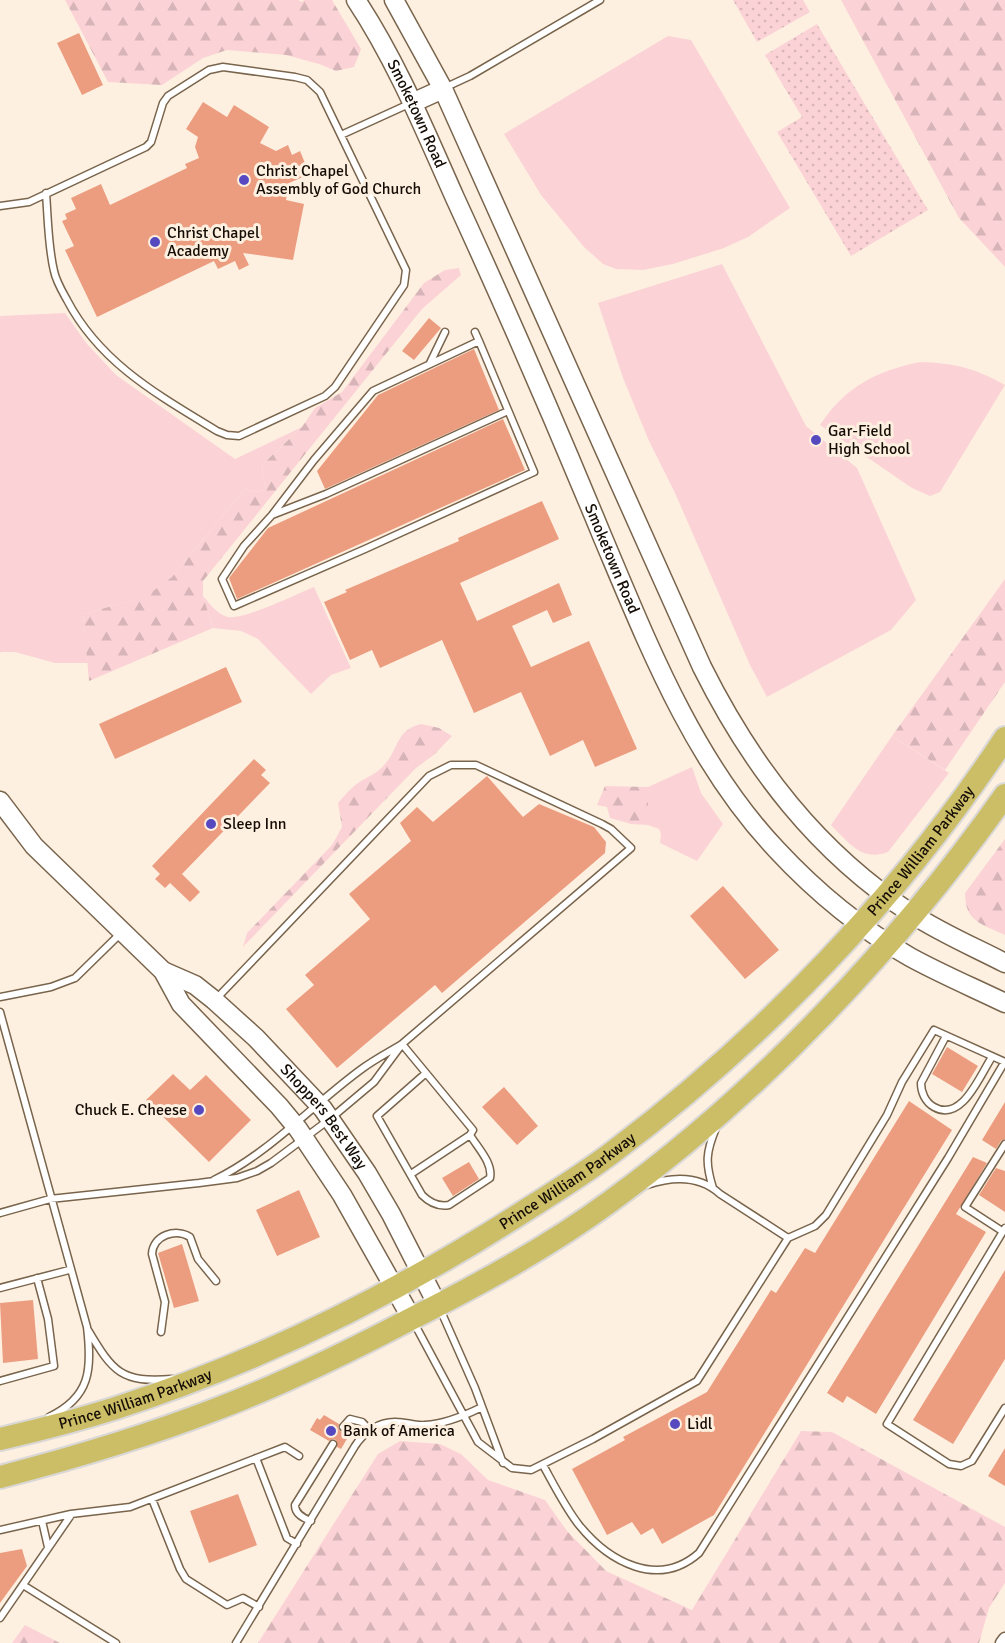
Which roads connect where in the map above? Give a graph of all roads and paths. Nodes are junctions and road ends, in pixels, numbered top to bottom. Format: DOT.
graph roads {
  1 [pos="356,0"];
  2 [pos="394,0"];
  3 [pos="600,0"];
  4 [pos="443,89"];
  5 [pos="412,103"];
  6 [pos="341,135"];
  7 [pos="46,193"];
  8 [pos="0,206"];
  9 [pos="445,332"];
  10 [pos="475,332"];
  11 [pos="479,341"];
  12 [pos="430,363"];
  13 [pos="508,411"];
  14 [pos="272,515"];
  15 [pos="1005,738"];
  16 [pos="1005,795"];
  17 [pos="0,801"];
  18 [pos="886,896"];
  19 [pos="912,914"];
  20 [pos="860,924"];
  21 [pos="122,932"];
  22 [pos="887,943"];
  23 [pos="1005,963"];
  24 [pos="163,971"];
  25 [pos="0,997"];
  26 [pos="214,1000"];
  27 [pos="1005,1003"];
  28 [pos="0,1012"];
  29 [pos="946,1036"];
  30 [pos="402,1044"];
  31 [pos="992,1057"];
  32 [pos="1005,1063"];
  33 [pos="426,1073"];
  34 [pos="319,1104"];
  35 [pos="725,1109"];
  36 [pos="330,1119"];
  37 [pos="299,1131"];
  38 [pos="470,1135"];
  39 [pos="1005,1144"];
  40 [pos="411,1174"];
  41 [pos="214,1180"];
  42 [pos="713,1188"];
  43 [pos="618,1196"];
  44 [pos="50,1199"];
  45 [pos="0,1213"];
  46 [pos="1004,1230"];
  47 [pos="788,1238"];
  48 [pos="69,1270"];
  49 [pos="422,1273"];
  50 [pos="37,1278"];
  51 [pos="216,1281"];
  52 [pos="0,1288"];
  53 [pos="395,1288"];
  54 [pos="438,1306"];
  55 [pos="412,1319"];
  56 [pos="87,1327"];
  57 [pos="161,1332"];
  58 [pos="201,1376"];
  59 [pos="0,1381"];
  60 [pos="482,1407"];
  61 [pos="1005,1408"];
  62 [pos="464,1416"];
  63 [pos="343,1427"];
  64 [pos="370,1430"];
  65 [pos="0,1439"];
  66 [pos="333,1444"];
  67 [pos="299,1456"];
  68 [pos="256,1458"];
  69 [pos="504,1463"];
  70 [pos="543,1465"];
  71 [pos="0,1477"];
  72 [pos="152,1499"];
  73 [pos="71,1514"];
  74 [pos="42,1521"];
  75 [pos="311,1521"];
  76 [pos="0,1530"];
  77 [pos="297,1544"];
  78 [pos="48,1547"];
  79 [pos="22,1585"];
  80 [pos="259,1607"];
  81 [pos="0,1618"];
  82 [pos="1005,1639"];
  83 [pos="116,1643"];
  84 [pos="236,1643"];
  85 [pos="1002,1643"];
  1 -- 5 [label="main road, Smoketown Road"];
  2 -- 4 [label="main road, Smoketown Road"];
  3 -- 4 [label="lane"];
  4 -- 5 [label="main road"];
  4 -- 18 [label="main road, Smoketown Road"];
  5 -- 6 [label="lane"];
  5 -- 20 [label="main road, Smoketown Road"];
  6 -- 7 [label="lane"];
  6 -- 7 [label="lane"];
  7 -- 8 [label="lane"];
  9 -- 12 [label="lane"];
  10 -- 11 [label="lane"];
  11 -- 12 [label="lane"];
  11 -- 13 [label="lane"];
  12 -- 14 [label="lane"];
  13 -- 14 [label="lane"];
  13 -- 14 [label="lane"];
  15 -- 18 [label="highway, Prince William Parkway"];
  16 -- 19 [label="highway, Prince William Parkway"];
  17 -- 21 [label="main road, Shoppers Best Way"];
  18 -- 19 [label="main road, Smoketown Road"];
  18 -- 20 [label="highway, Prince William Parkway"];
  19 -- 22 [label="highway, Prince William Parkway"];
  19 -- 23 [label="main road, Smoketown Road"];
  20 -- 22 [label="main road, Smoketown Road"];
  20 -- 49 [label="highway, Prince William Parkway"];
  21 -- 24 [label="main road, Shoppers Best Way"];
  21 -- 25 [label="lane"];
  22 -- 27 [label="main road, Smoketown Road"];
  22 -- 35 [label="highway, Prince William Parkway"];
  24 -- 26 [label="main road, Shoppers Best Way"];
  24 -- 37 [label="main road, Shoppers Best Way"];
  26 -- 30 [label="lane"];
  26 -- 34 [label="main road, Shoppers Best Way"];
  28 -- 44 [label="lane"];
  29 -- 31 [label="lane"];
  29 -- 31 [label="lane"];
  29 -- 47 [label="lane"];
  30 -- 33 [label="lane"];
  30 -- 34 [label="lane"];
  30 -- 36 [label="lane"];
  31 -- 32 [label="lane"];
  32 -- 70 [label="lane"];
  33 -- 38 [label="lane"];
  33 -- 40 [label="lane"];
  34 -- 36 [label="main road, Shoppers Best Way"];
  34 -- 37 [label="lane"];
  35 -- 42 [label="lane"];
  35 -- 43 [label="highway, Prince William Parkway"];
  36 -- 37 [label="lane"];
  36 -- 49 [label="main road, Shoppers Best Way"];
  37 -- 41 [label="lane"];
  37 -- 41 [label="lane"];
  37 -- 53 [label="main road, Shoppers Best Way"];
  38 -- 40 [label="lane"];
  38 -- 40 [label="lane"];
  39 -- 46 [label="lane"];
  41 -- 44 [label="lane"];
  42 -- 43 [label="lane"];
  42 -- 47 [label="lane"];
  43 -- 54 [label="highway, Prince William Parkway"];
  44 -- 45 [label="lane"];
  44 -- 48 [label="lane"];
  46 -- 61 [label="lane"];
  47 -- 70 [label="lane"];
  48 -- 50 [label="lane"];
  48 -- 56 [label="lane"];
  49 -- 53 [label="highway, Prince William Parkway"];
  49 -- 54 [label="main road, Shoppers Best Way"];
  50 -- 52 [label="lane"];
  50 -- 59 [label="lane"];
  51 -- 57 [label="lane"];
  53 -- 55 [label="main road, Shoppers Best Way"];
  53 -- 58 [label="highway, Prince William Parkway"];
  54 -- 55 [label="highway, Prince William Parkway"];
  54 -- 60 [label="lane"];
  55 -- 62 [label="lane"];
  55 -- 71 [label="highway, Prince William Parkway"];
  56 -- 58 [label="lane"];
  56 -- 65 [label="lane"];
  58 -- 65 [label="highway, Prince William Parkway"];
  60 -- 62 [label="lane"];
  60 -- 69 [label="lane"];
  62 -- 64 [label="lane"];
  62 -- 69 [label="lane"];
  63 -- 64 [label="lane"];
  64 -- 75 [label="lane"];
  66 -- 75 [label="lane"];
  67 -- 68 [label="lane"];
  68 -- 72 [label="lane"];
  68 -- 77 [label="lane"];
  69 -- 70 [label="lane"];
  72 -- 73 [label="lane"];
  72 -- 80 [label="lane"];
  73 -- 74 [label="lane"];
  73 -- 78 [label="lane"];
  74 -- 76 [label="lane"];
  74 -- 78 [label="lane"];
  75 -- 77 [label="lane"];
  77 -- 80 [label="lane"];
  78 -- 79 [label="lane"];
  79 -- 81 [label="lane"];
  79 -- 83 [label="lane"];
  80 -- 84 [label="lane"];
  82 -- 85 [label="street"];
}
